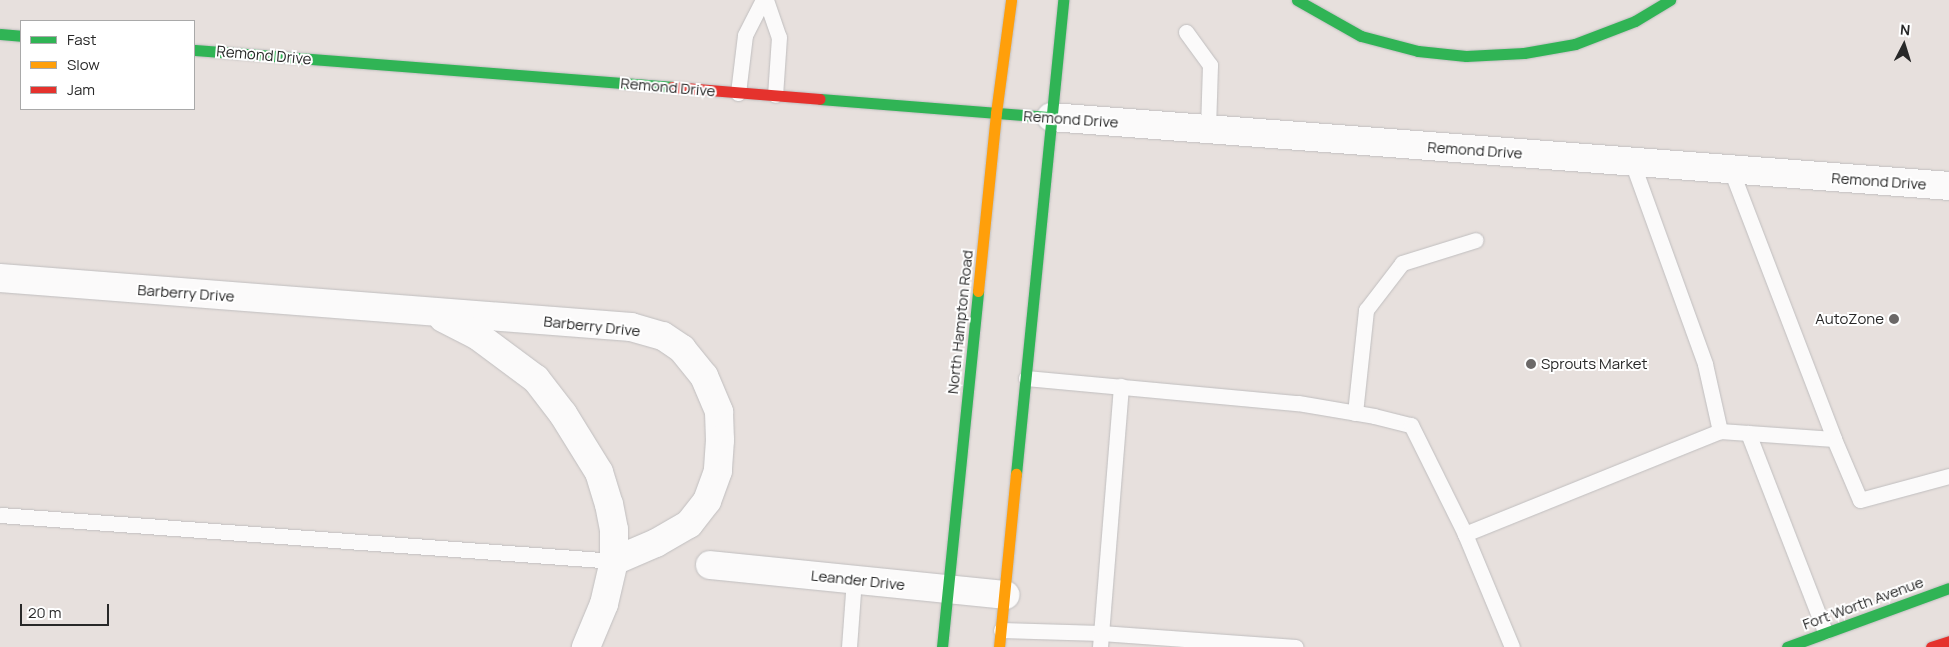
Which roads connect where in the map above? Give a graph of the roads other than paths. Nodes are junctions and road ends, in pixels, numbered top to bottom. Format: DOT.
graph roads {
  1 [pos="765,0"];
  2 [pos="1011,0"];
  3 [pos="1063,0"];
  4 [pos="1297,0"];
  5 [pos="1670,0"];
  6 [pos="1186,32"];
  7 [pos="0,34"];
  8 [pos="20,36"];
  9 [pos="195,50"];
  10 [pos="738,93"];
  11 [pos="775,95"];
  12 [pos="996,113"];
  13 [pos="1051,117"];
  14 [pos="1208,129"];
  15 [pos="1632,162"];
  16 [pos="1731,170"];
  17 [pos="1949,186"];
  18 [pos="1476,240"];
  19 [pos="0,278"];
  20 [pos="431,312"];
  21 [pos="1026,378"];
  22 [pos="1121,386"];
  23 [pos="1355,412"];
  24 [pos="1720,431"];
  25 [pos="1748,433"];
  26 [pos="1834,439"];
  27 [pos="1949,476"];
  28 [pos="0,515"];
  29 [pos="1465,534"];
  30 [pos="614,561"];
  31 [pos="710,565"];
  32 [pos="854,579"];
  33 [pos="948,588"];
  34 [pos="1949,588"];
  35 [pos="1005,595"];
  36 [pos="1001,630"];
  37 [pos="1825,632"];
  38 [pos="1100,640"];
  39 [pos="1949,641"];
  40 [pos="586,647"];
  41 [pos="849,647"];
  42 [pos="942,647"];
  43 [pos="1000,647"];
  44 [pos="1295,647"];
  45 [pos="1512,647"];
  46 [pos="1787,647"];
  47 [pos="1831,647"];
  48 [pos="1931,647"];
  1 -- 10 [label="lane"];
  1 -- 11 [label="lane"];
  2 -- 12 [label="main road, North Hampton Road"];
  3 -- 13 [label="main road"];
  4 -- 5 [label="main road"];
  6 -- 14 [label="lane"];
  7 -- 8 [label="main road"];
  9 -- 10 [label="main road, Remond Drive"];
  10 -- 11 [label="main road, Remond Drive"];
  11 -- 12 [label="main road, Remond Drive"];
  12 -- 13 [label="main road, Remond Drive"];
  12 -- 33 [label="main road, North Hampton Road"];
  13 -- 14 [label="street, Remond Drive"];
  13 -- 21 [label="main road"];
  14 -- 15 [label="street, Remond Drive"];
  15 -- 16 [label="street, Remond Drive"];
  15 -- 24 [label="lane"];
  16 -- 17 [label="street, Remond Drive"];
  16 -- 26 [label="lane"];
  18 -- 23 [label="lane"];
  19 -- 20 [label="street, Barberry Drive"];
  20 -- 30 [label="street, Barberry Drive"];
  20 -- 30 [label="street, Barberry Drive"];
  21 -- 22 [label="lane"];
  21 -- 35 [label="main road"];
  22 -- 23 [label="lane"];
  22 -- 38 [label="lane"];
  23 -- 29 [label="lane"];
  24 -- 25 [label="lane"];
  24 -- 29 [label="lane"];
  25 -- 26 [label="lane"];
  25 -- 37 [label="lane"];
  26 -- 27 [label="lane"];
  28 -- 30 [label="lane"];
  29 -- 45 [label="lane"];
  30 -- 40 [label="street"];
  31 -- 32 [label="street, Leander Drive"];
  32 -- 33 [label="street, Leander Drive"];
  32 -- 41 [label="lane"];
  33 -- 35 [label="street, Leander Drive"];
  33 -- 42 [label="main road, North Hampton Road"];
  34 -- 37 [label="main road, Fort Worth Avenue"];
  35 -- 36 [label="main road"];
  36 -- 38 [label="lane"];
  36 -- 43 [label="main road"];
  37 -- 46 [label="main road, Fort Worth Avenue"];
  37 -- 47 [label="main road"];
  38 -- 44 [label="lane"];
  39 -- 48 [label="main road"];
}
